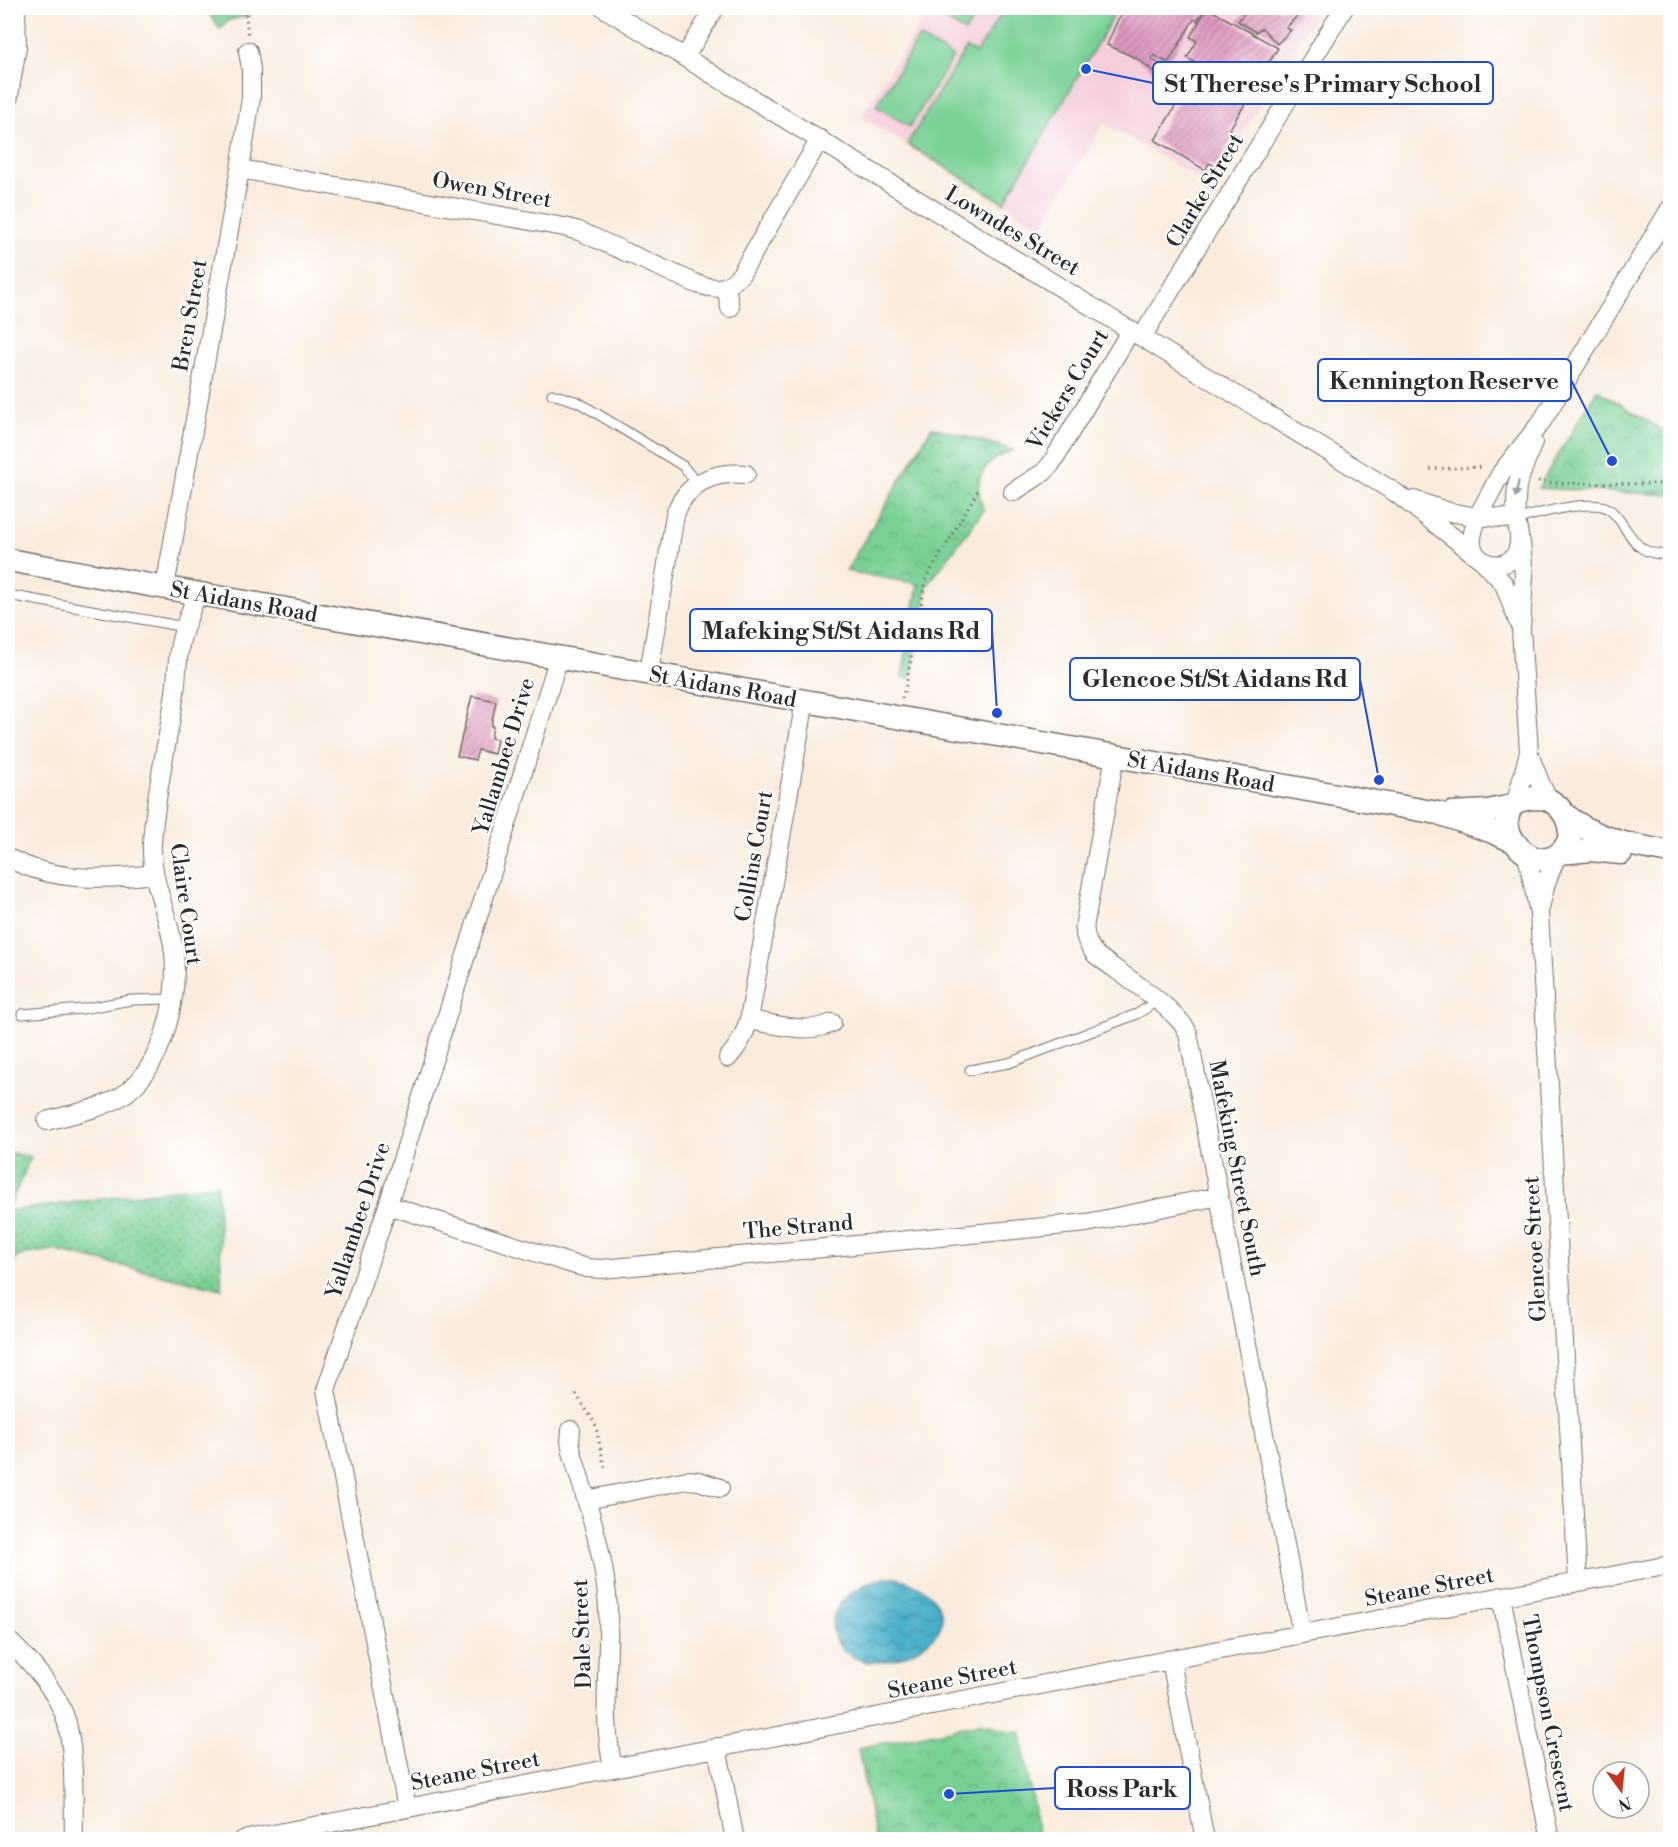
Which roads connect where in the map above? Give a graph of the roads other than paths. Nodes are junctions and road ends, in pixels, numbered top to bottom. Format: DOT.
graph roads {
  1 [pos="16,8"];
  2 [pos="604,8"];
  3 [pos="715,8"];
  4 [pos="1344,8"];
  5 [pos="248,51"];
  6 [pos="685,57"];
  7 [pos="8,102"];
  8 [pos="820,139"];
  9 [pos="240,169"];
  10 [pos="1671,209"];
  11 [pos="726,287"];
  12 [pos="730,308"];
  13 [pos="1137,334"];
  14 [pos="552,394"];
  15 [pos="1542,421"];
  16 [pos="746,474"];
  17 [pos="697,483"];
  18 [pos="1014,492"];
  19 [pos="1396,493"];
  20 [pos="1478,517"];
  21 [pos="1515,520"];
  22 [pos="1521,542"];
  23 [pos="1671,555"];
  24 [pos="8,560"];
  25 [pos="1481,560"];
  26 [pos="165,587"];
  27 [pos="196,593"];
  28 [pos="8,595"];
  29 [pos="185,627"];
  30 [pos="1521,629"];
  31 [pos="559,657"];
  32 [pos="649,673"];
  33 [pos="805,700"];
  34 [pos="1528,752"];
  35 [pos="1115,755"];
  36 [pos="1514,804"];
  37 [pos="1556,807"];
  38 [pos="1438,813"];
  39 [pos="1520,848"];
  40 [pos="1671,852"];
  41 [pos="1558,854"];
  42 [pos="8,858"];
  43 [pos="1671,862"];
  44 [pos="154,874"];
  45 [pos="1539,913"];
  46 [pos="172,999"];
  47 [pos="1158,1001"];
  48 [pos="22,1014"];
  49 [pos="749,1020"];
  50 [pos="832,1023"];
  51 [pos="728,1058"];
  52 [pos="970,1070"];
  53 [pos="47,1121"];
  54 [pos="1219,1196"];
  55 [pos="388,1205"];
  56 [pos="572,1430"];
  57 [pos="720,1488"];
  58 [pos="586,1500"];
  59 [pos="1671,1565"];
  60 [pos="1578,1582"];
  61 [pos="1501,1596"];
  62 [pos="1302,1634"];
  63 [pos="8,1640"];
  64 [pos="1171,1660"];
  65 [pos="717,1748"];
  66 [pos="613,1767"];
  67 [pos="407,1808"];
  68 [pos="74,1839"];
  69 [pos="243,1839"];
  70 [pos="735,1839"];
  71 [pos="1205,1839"];
  72 [pos="1550,1839"];
  1 -- 7 [label="street"];
  2 -- 6 [label="street, Lowndes Street"];
  3 -- 6 [label="street"];
  4 -- 13 [label="street, Clarke Street"];
  5 -- 9 [label="street, Bren Street"];
  6 -- 8 [label="street, Lowndes Street"];
  8 -- 11 [label="street"];
  8 -- 13 [label="street, Lowndes Street"];
  9 -- 11 [label="street, Owen Street"];
  9 -- 26 [label="street, Bren Street"];
  10 -- 15 [label="street"];
  11 -- 12 [label="street"];
  13 -- 18 [label="street, Vickers Court"];
  13 -- 19 [label="street, Lowndes Street"];
  14 -- 17 [label="lane"];
  15 -- 20 [label="street"];
  15 -- 21 [label="street, one-way"];
  16 -- 17 [label="street"];
  17 -- 32 [label="street"];
  19 -- 20 [label="street, Lowndes Street"];
  19 -- 25 [label="street, Lowndes Street"];
  20 -- 21 [label="street"];
  20 -- 25 [label="street"];
  21 -- 22 [label="street"];
  21 -- 23 [label="lane"];
  22 -- 25 [label="street"];
  22 -- 30 [label="street"];
  24 -- 26 [label="street, St Aidans Road"];
  25 -- 30 [label="street"];
  26 -- 27 [label="street, St Aidans Road"];
  27 -- 29 [label="street, Claire Court"];
  27 -- 31 [label="street, St Aidans Road"];
  28 -- 29 [label="lane, St Aidans Road"];
  29 -- 44 [label="street, Claire Court"];
  30 -- 34 [label="street"];
  31 -- 32 [label="street, St Aidans Road"];
  31 -- 55 [label="street, Yallambee Drive"];
  32 -- 33 [label="street, St Aidans Road"];
  33 -- 35 [label="street, St Aidans Road"];
  33 -- 49 [label="street, Collins Court"];
  34 -- 36 [label="street"];
  34 -- 37 [label="street"];
  35 -- 38 [label="street, St Aidans Road"];
  35 -- 47 [label="street, Mafeking Street South"];
  36 -- 37 [label="street"];
  36 -- 38 [label="street, St Aidans Road"];
  36 -- 39 [label="street"];
  37 -- 40 [label="street"];
  37 -- 41 [label="street"];
  38 -- 39 [label="street, St Aidans Road"];
  39 -- 41 [label="street"];
  39 -- 45 [label="street, Glencoe Street"];
  41 -- 43 [label="street"];
  41 -- 45 [label="street, Glencoe Street"];
  42 -- 44 [label="street"];
  44 -- 46 [label="street, Claire Court"];
  45 -- 60 [label="street, Glencoe Street"];
  46 -- 48 [label="lane"];
  46 -- 53 [label="street, Claire Court"];
  47 -- 52 [label="lane"];
  47 -- 54 [label="street, Mafeking Street South"];
  49 -- 50 [label="street"];
  49 -- 51 [label="street, Collins Court"];
  54 -- 55 [label="street, The Strand"];
  54 -- 62 [label="street, Mafeking Street South"];
  55 -- 67 [label="street, Yallambee Drive"];
  56 -- 58 [label="street, Dale Street"];
  57 -- 58 [label="street"];
  58 -- 66 [label="street, Dale Street"];
  59 -- 60 [label="street, Steane Street"];
  60 -- 61 [label="street, Steane Street"];
  61 -- 62 [label="street, Steane Street"];
  61 -- 72 [label="street, Thompson Crescent"];
  62 -- 64 [label="street, Steane Street"];
  63 -- 68 [label="street"];
  64 -- 65 [label="street, Steane Street"];
  64 -- 71 [label="street"];
  65 -- 66 [label="street, Steane Street"];
  65 -- 70 [label="street"];
  66 -- 67 [label="street, Steane Street"];
  67 -- 69 [label="street, Steane Street"];
}
